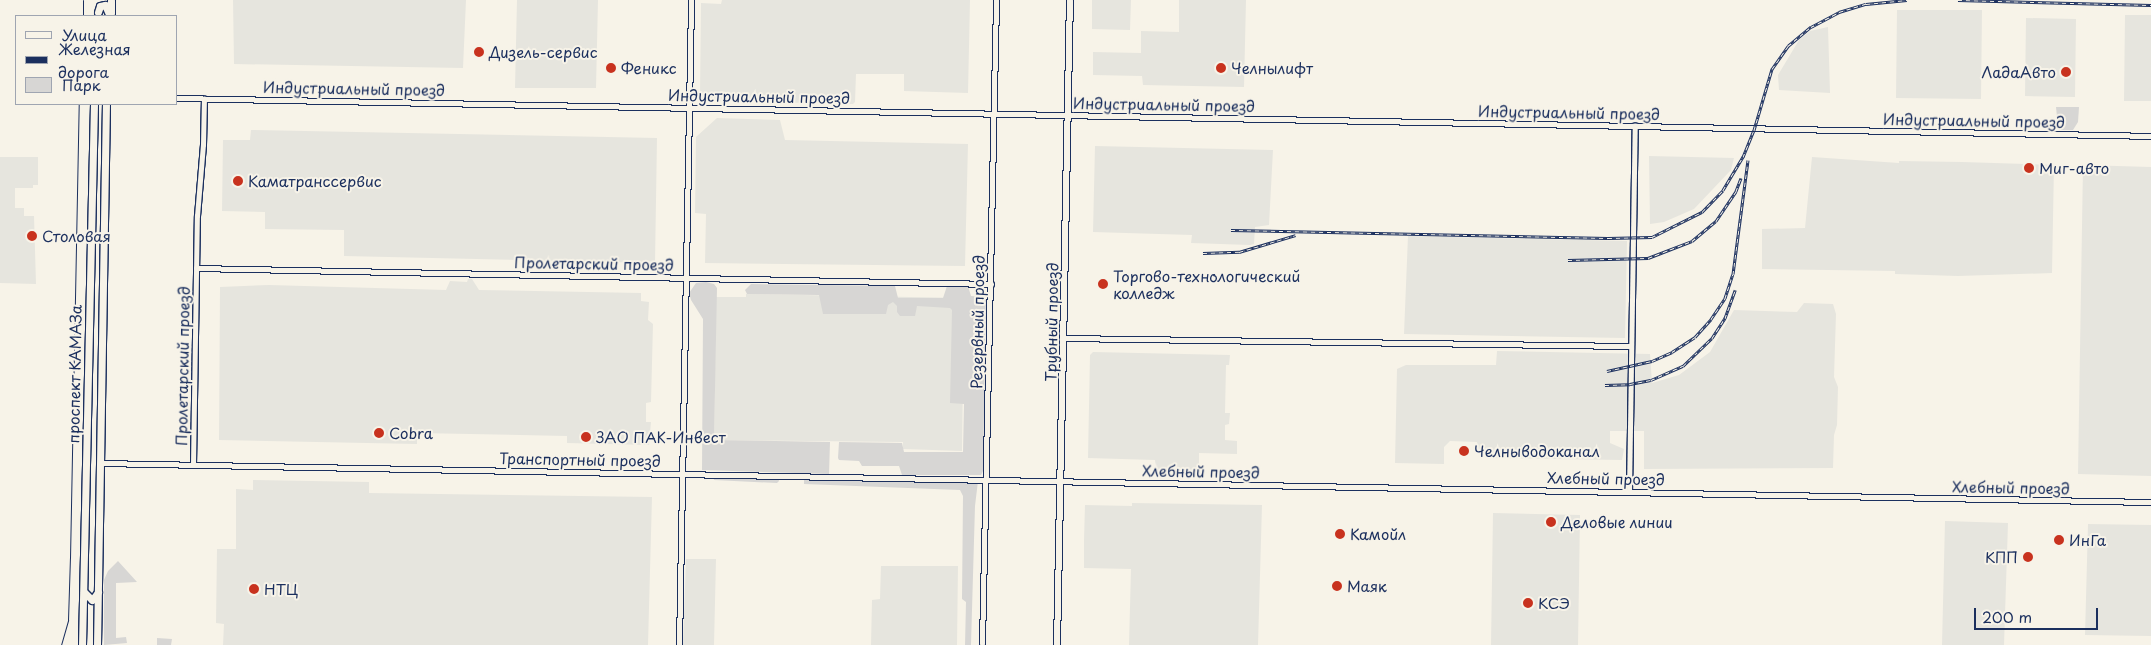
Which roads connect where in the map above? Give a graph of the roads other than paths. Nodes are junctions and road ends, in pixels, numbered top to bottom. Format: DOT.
graph roads {
  1 [pos="99,0"];
  2 [pos="111,0"];
  3 [pos="691,0"];
  4 [pos="996,0"];
  5 [pos="1070,0"];
  6 [pos="98,14"];
  7 [pos="110,15"];
  8 [pos="111,15"];
  9 [pos="178,98"];
  10 [pos="204,99"];
  11 [pos="94,105"];
  12 [pos="106,105"];
  13 [pos="688,107"];
  14 [pos="994,113"];
  15 [pos="1068,115"];
  16 [pos="1635,126"];
  17 [pos="2151,136"];
  18 [pos="196,268"];
  19 [pos="685,277"];
  20 [pos="991,284"];
  21 [pos="1063,338"];
  22 [pos="88,343"];
  23 [pos="102,345"];
  24 [pos="1630,346"];
  25 [pos="100,463"];
  26 [pos="193,464"];
  27 [pos="683,473"];
  28 [pos="986,479"];
  29 [pos="1060,480"];
  30 [pos="1629,491"];
  31 [pos="2151,502"];
  32 [pos="84,592"];
  33 [pos="98,592"];
  34 [pos="982,644"];
  35 [pos="82,645"];
  36 [pos="96,645"];
  37 [pos="679,645"];
  38 [pos="1057,645"];
  1 -- 6 [label="main road"];
  2 -- 8 [label="main road"];
  3 -- 13 [label="street"];
  4 -- 14 [label="street, Резервный проезд"];
  5 -- 15 [label="street, Трубный проезд"];
  6 -- 7 [label="main road"];
  9 -- 10 [label="street, Индустриальный проезд"];
  10 -- 13 [label="street, Индустриальный проезд"];
  10 -- 18 [label="street, Пролетарский проезд"];
  11 -- 22 [label="main road, проспект КАМАЗа"];
  12 -- 23 [label="main road, проспект КАМАЗа"];
  13 -- 14 [label="street, Индустриальный проезд"];
  13 -- 19 [label="street"];
  14 -- 15 [label="street, Индустриальный проезд"];
  14 -- 20 [label="street, Резервный проезд"];
  15 -- 16 [label="street, Индустриальный проезд"];
  15 -- 21 [label="street, Трубный проезд"];
  16 -- 17 [label="street, Индустриальный проезд"];
  16 -- 24 [label="street"];
  18 -- 19 [label="street, Пролетарский проезд"];
  18 -- 26 [label="street, Пролетарский проезд"];
  19 -- 20 [label="street, Пролетарский проезд"];
  19 -- 27 [label="street"];
  20 -- 28 [label="street, Резервный проезд"];
  21 -- 24 [label="street"];
  21 -- 29 [label="street, Трубный проезд"];
  22 -- 23 [label="main road"];
  22 -- 32 [label="main road, проспект КАМАЗа"];
  23 -- 25 [label="main road, проспект КАМАЗа"];
  24 -- 30 [label="street"];
  25 -- 26 [label="street, Транспортный проезд"];
  25 -- 33 [label="main road, проспект КАМАЗа"];
  26 -- 27 [label="street, Транспортный проезд"];
  27 -- 28 [label="street, Транспортный проезд"];
  27 -- 37 [label="street"];
  28 -- 29 [label="street, Транспортный проезд"];
  28 -- 34 [label="street, Резервный проезд"];
  29 -- 30 [label="street, Хлебный проезд"];
  29 -- 38 [label="street, Трубный проезд"];
  30 -- 31 [label="street, Хлебный проезд"];
  32 -- 33 [label="main road"];
  32 -- 35 [label="main road, проспект КАМАЗа"];
  33 -- 36 [label="main road, проспект КАМАЗа"];
}
